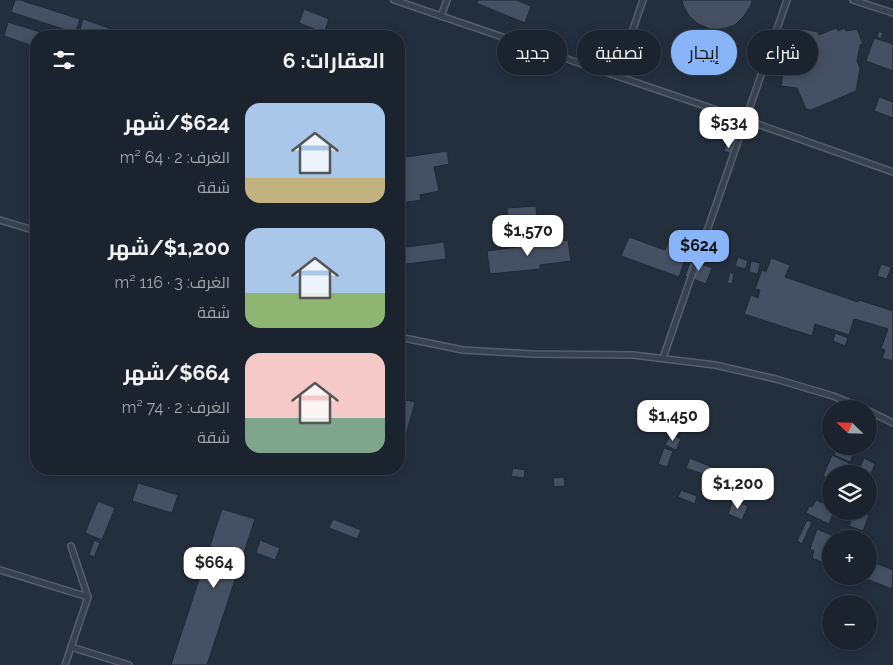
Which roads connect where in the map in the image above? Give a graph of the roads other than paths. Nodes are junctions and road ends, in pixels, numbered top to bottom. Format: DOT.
graph roads {
  1 [pos="394,0"];
  2 [pos="447,0"];
  3 [pos="643,0"];
  4 [pos="788,0"];
  5 [pos="853,0"];
  6 [pos="893,14"];
  7 [pos="441,16"];
  8 [pos="617,76"];
  9 [pos="746,120"];
  10 [pos="893,172"];
  11 [pos="0,220"];
  12 [pos="30,229"];
  13 [pos="405,338"];
  14 [pos="663,358"];
  15 [pos="843,400"];
  16 [pos="878,416"];
  17 [pos="893,423"];
  18 [pos="71,546"];
  19 [pos="0,570"];
  20 [pos="88,597"];
  21 [pos="71,647"];
  22 [pos="65,665"];
  23 [pos="129,665"];
  1 -- 7 [label="lane"];
  2 -- 7 [label="lane"];
  3 -- 8 [label="lane"];
  4 -- 9 [label="lane"];
  5 -- 6 [label="lane"];
  7 -- 8 [label="lane"];
  8 -- 9 [label="lane"];
  9 -- 10 [label="lane"];
  9 -- 14 [label="lane"];
  11 -- 12 [label="lane"];
  13 -- 14 [label="lane"];
  14 -- 15 [label="lane"];
  16 -- 17 [label="lane"];
  18 -- 20 [label="lane"];
  19 -- 20 [label="lane"];
  20 -- 21 [label="lane"];
  21 -- 22 [label="lane"];
  21 -- 23 [label="lane"];
}
